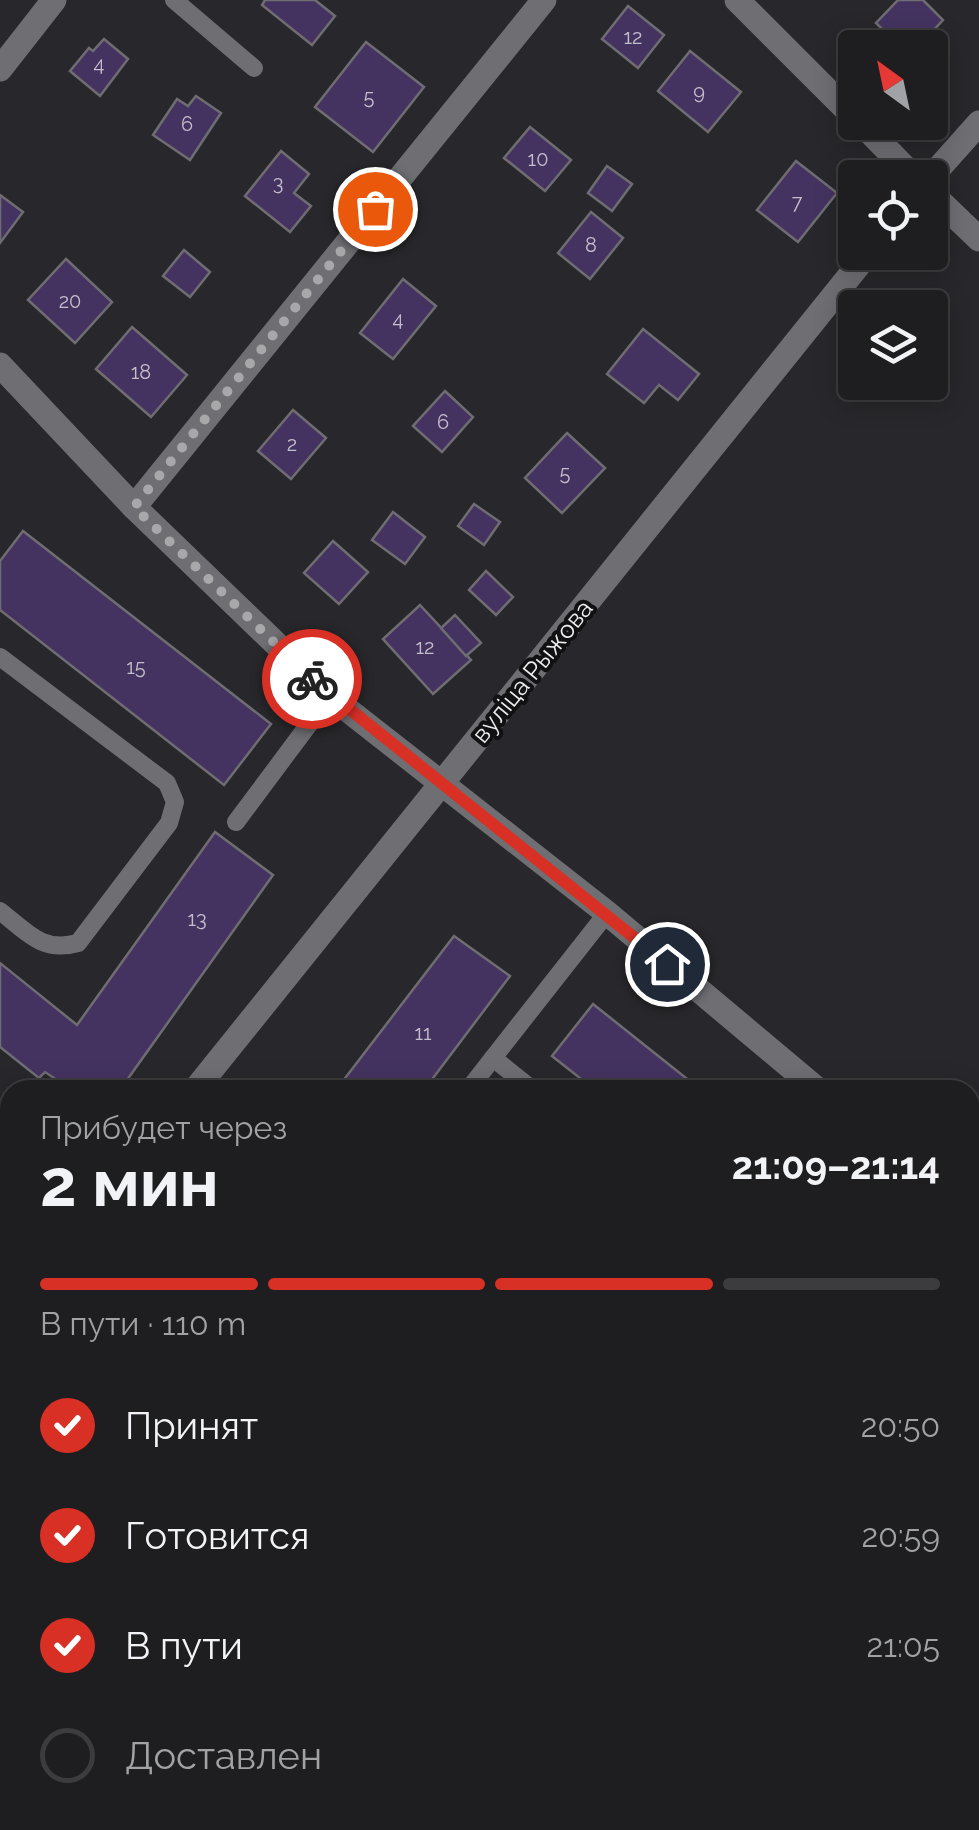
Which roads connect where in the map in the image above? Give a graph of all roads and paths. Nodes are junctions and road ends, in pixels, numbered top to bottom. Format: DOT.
graph roads {
  1 [pos="54,0"];
  2 [pos="174,0"];
  3 [pos="544,0"];
  4 [pos="737,0"];
  5 [pos="254,68"];
  6 [pos="0,70"];
  7 [pos="838,100"];
  8 [pos="979,123"];
  9 [pos="878,140"];
  10 [pos="897,160"];
  11 [pos="946,160"];
  12 [pos="948,209"];
  13 [pos="979,239"];
  14 [pos="855,270"];
  15 [pos="3,376"];
  16 [pos="134,507"];
  17 [pos="0,656"];
  18 [pos="330,696"];
  19 [pos="442,783"];
  20 [pos="236,822"];
  21 [pos="0,910"];
  22 [pos="607,913"];
  23 [pos="493,1058"];
  24 [pos="204,1080"];
  25 [pos="476,1080"];
  26 [pos="520,1080"];
  27 [pos="806,1080"];
  1 -- 6 [label="street"];
  2 -- 5 [label="lane"];
  3 -- 16 [label="street"];
  4 -- 7 [label="street"];
  8 -- 11 [label="street"];
  9 -- 10 [label="street"];
  12 -- 13 [label="street"];
  14 -- 19 [label="street, вуліца Рыжова"];
  15 -- 16 [label="street"];
  16 -- 18 [label="street"];
  17 -- 21 [label="lane"];
  18 -- 19 [label="street"];
  18 -- 20 [label="lane"];
  19 -- 22 [label="street"];
  19 -- 24 [label="street, вуліца Рыжова"];
  22 -- 23 [label="lane"];
  22 -- 27 [label="street"];
  23 -- 25 [label="lane"];
  23 -- 26 [label="lane"];
}
